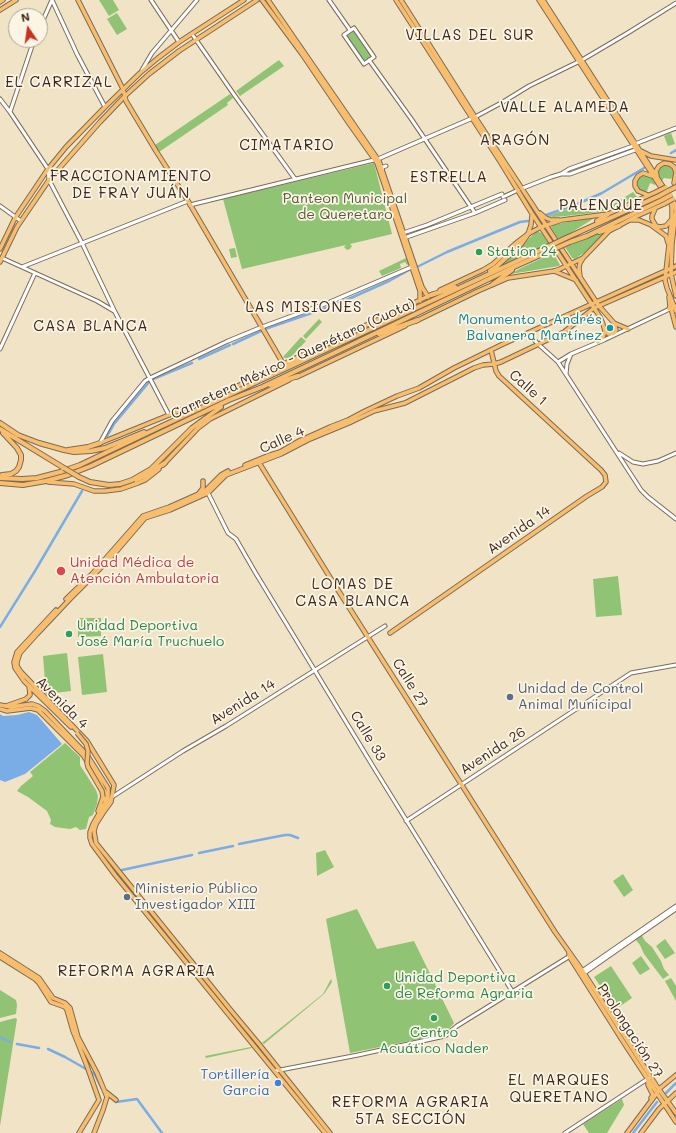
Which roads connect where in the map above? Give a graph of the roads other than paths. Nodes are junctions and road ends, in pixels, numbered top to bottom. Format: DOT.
graph roads {
  1 [pos="16,0"];
  2 [pos="52,0"];
  3 [pos="78,0"];
  4 [pos="151,0"];
  5 [pos="197,0"];
  6 [pos="244,0"];
  7 [pos="257,0"];
  8 [pos="262,0"];
  9 [pos="268,0"];
  10 [pos="329,0"];
  11 [pos="396,0"];
  12 [pos="401,0"];
  13 [pos="539,0"];
  14 [pos="543,0"];
  15 [pos="676,3"];
  16 [pos="0,10"];
  17 [pos="278,19"];
  18 [pos="172,30"];
  19 [pos="350,30"];
  20 [pos="192,34"];
  21 [pos="196,40"];
  22 [pos="179,42"];
  23 [pos="31,48"];
  24 [pos="369,60"];
  25 [pos="580,61"];
  26 [pos="142,70"];
  27 [pos="123,88"];
  28 [pos="125,96"];
  29 [pos="0,99"];
  30 [pos="105,107"];
  31 [pos="10,112"];
  32 [pos="473,118"];
  33 [pos="676,128"];
  34 [pos="424,138"];
  35 [pos="634,145"];
  36 [pos="635,150"];
  37 [pos="640,151"];
  38 [pos="378,159"];
  39 [pos="676,160"];
  40 [pos="386,166"];
  41 [pos="48,169"];
  42 [pos="382,169"];
  43 [pos="561,174"];
  44 [pos="653,176"];
  45 [pos="294,179"];
  46 [pos="658,179"];
  47 [pos="49,180"];
  48 [pos="675,184"];
  49 [pos="523,188"];
  50 [pos="518,190"];
  51 [pos="676,193"];
  52 [pos="671,194"];
  53 [pos="648,195"];
  54 [pos="659,196"];
  55 [pos="503,197"];
  56 [pos="189,203"];
  57 [pos="675,205"];
  58 [pos="0,206"];
  59 [pos="471,207"];
  60 [pos="655,208"];
  61 [pos="536,210"];
  62 [pos="531,212"];
  63 [pos="475,213"];
  64 [pos="608,214"];
  65 [pos="15,218"];
  66 [pos="672,218"];
  67 [pos="562,220"];
  68 [pos="629,220"];
  69 [pos="21,221"];
  70 [pos="546,225"];
  71 [pos="619,226"];
  72 [pos="541,227"];
  73 [pos="589,227"];
  74 [pos="528,234"];
  75 [pos="403,236"];
  76 [pos="587,236"];
  77 [pos="676,236"];
  78 [pos="82,243"];
  79 [pos="670,245"];
  80 [pos="0,249"];
  81 [pos="2,258"];
  82 [pos="583,258"];
  83 [pos="0,262"];
  84 [pos="569,264"];
  85 [pos="414,266"];
  86 [pos="516,266"];
  87 [pos="676,266"];
  88 [pos="22,267"];
  89 [pos="672,268"];
  90 [pos="666,270"];
  91 [pos="554,271"];
  92 [pos="676,272"];
  93 [pos="35,273"];
  94 [pos="672,274"];
  95 [pos="665,277"];
  96 [pos="479,279"];
  97 [pos="581,279"];
  98 [pos="576,280"];
  99 [pos="471,282"];
  100 [pos="493,284"];
  101 [pos="633,285"];
  102 [pos="636,290"];
  103 [pos="429,296"];
  104 [pos="676,296"];
  105 [pos="420,301"];
  106 [pos="596,302"];
  107 [pos="591,304"];
  108 [pos="599,306"];
  109 [pos="594,308"];
  110 [pos="674,308"];
  111 [pos="115,312"];
  112 [pos="567,316"];
  113 [pos="418,320"];
  114 [pos="614,323"];
  115 [pos="571,326"];
  116 [pos="676,326"];
  117 [pos="262,327"];
  118 [pos="628,329"];
  119 [pos="616,330"];
  120 [pos="605,331"];
  121 [pos="528,333"];
  122 [pos="609,334"];
  123 [pos="615,335"];
  124 [pos="368,338"];
  125 [pos="598,342"];
  126 [pos="538,344"];
  127 [pos="321,346"];
  128 [pos="0,349"];
  129 [pos="491,350"];
  130 [pos="571,354"];
  131 [pos="281,360"];
  132 [pos="290,360"];
  133 [pos="558,362"];
  134 [pos="494,364"];
  135 [pos="278,366"];
  136 [pos="566,374"];
  137 [pos="298,376"];
  138 [pos="150,378"];
  139 [pos="259,382"];
  140 [pos="262,387"];
  141 [pos="229,400"];
  142 [pos="169,415"];
  143 [pos="0,423"];
  144 [pos="162,426"];
  145 [pos="0,429"];
  146 [pos="100,443"];
  147 [pos="64,450"];
  148 [pos="616,450"];
  149 [pos="676,453"];
  150 [pos="258,461"];
  151 [pos="165,463"];
  152 [pos="0,476"];
  153 [pos="46,482"];
  154 [pos="203,482"];
  155 [pos="1,483"];
  156 [pos="120,484"];
  157 [pos="602,487"];
  158 [pos="208,493"];
  159 [pos="199,494"];
  160 [pos="676,519"];
  161 [pos="385,626"];
  162 [pos="390,633"];
  163 [pos="368,638"];
  164 [pos="17,652"];
  165 [pos="18,657"];
  166 [pos="676,665"];
  167 [pos="316,670"];
  168 [pos="29,685"];
  169 [pos="2,706"];
  170 [pos="0,709"];
  171 [pos="461,785"];
  172 [pos="112,797"];
  173 [pos="103,813"];
  174 [pos="97,816"];
  175 [pos="406,821"];
  176 [pos="676,908"];
  177 [pos="546,916"];
  178 [pos="0,953"];
  179 [pos="570,954"];
  180 [pos="0,956"];
  181 [pos="582,972"];
  182 [pos="512,991"];
  183 [pos="69,1011"];
  184 [pos="277,1070"];
  185 [pos="676,1075"];
  186 [pos="649,1078"];
  187 [pos="659,1089"];
  188 [pos="105,1091"];
  189 [pos="657,1093"];
  190 [pos="676,1093"];
  191 [pos="116,1100"];
  192 [pos="668,1100"];
  193 [pos="664,1104"];
  194 [pos="648,1105"];
  195 [pos="676,1113"];
  196 [pos="676,1122"];
  197 [pos="79,1133"];
  198 [pos="94,1133"];
  199 [pos="325,1133"];
  200 [pos="330,1133"];
  201 [pos="565,1133"];
  202 [pos="627,1133"];
  203 [pos="641,1133"];
  1 -- 16 [label="main road"];
  2 -- 30 [label="street"];
  3 -- 27 [label="main road"];
  4 -- 18 [label="street"];
  5 -- 18 [label="street"];
  6 -- 20 [label="main road"];
  7 -- 21 [label="main road"];
  8 -- 17 [label="main road"];
  9 -- 17 [label="main road"];
  10 -- 19 [label="street"];
  11 -- 32 [label="main road"];
  12 -- 32 [label="main road"];
  13 -- 25 [label="main road"];
  14 -- 25 [label="main road"];
  15 -- 25 [label="street"];
  17 -- 38 [label="main road"];
  18 -- 22 [label="street"];
  18 -- 26 [label="street"];
  19 -- 24 [label="street"];
  19 -- 24 [label="street"];
  20 -- 21 [label="street"];
  20 -- 22 [label="main road"];
  21 -- 28 [label="main road"];
  21 -- 45 [label="street"];
  22 -- 26 [label="main road"];
  23 -- 31 [label="street"];
  24 -- 34 [label="street"];
  25 -- 32 [label="street"];
  25 -- 35 [label="main road"];
  26 -- 27 [label="main road"];
  27 -- 28 [label="main road"];
  27 -- 30 [label="main road"];
  28 -- 47 [label="main road"];
  28 -- 56 [label="main road"];
  29 -- 31 [label="street"];
  30 -- 41 [label="main road"];
  31 -- 41 [label="street"];
  32 -- 34 [label="street"];
  32 -- 49 [label="main road"];
  32 -- 50 [label="main road"];
  33 -- 35 [label="street"];
  34 -- 38 [label="street"];
  34 -- 59 [label="street"];
  35 -- 36 [label="main road"];
  35 -- 37 [label="main road"];
  35 -- 43 [label="street"];
  36 -- 43 [label="street"];
  36 -- 44 [label="main road"];
  37 -- 39 [label="main road"];
  37 -- 46 [label="main road"];
  38 -- 42 [label="main road"];
  38 -- 45 [label="street"];
  38 -- 75 [label="main road"];
  40 -- 42 [label="street"];
  41 -- 47 [label="street"];
  41 -- 65 [label="main road"];
  42 -- 75 [label="main road"];
  43 -- 49 [label="street"];
  44 -- 53 [label="main road"];
  44 -- 66 [label="main road"];
  45 -- 56 [label="street"];
  46 -- 48 [label="main road"];
  46 -- 57 [label="main road"];
  47 -- 69 [label="main road"];
  47 -- 78 [label="street"];
  48 -- 52 [label="highway, Carretera México - Querétaro (Cuota)"];
  49 -- 61 [label="main road"];
  50 -- 55 [label="street"];
  50 -- 62 [label="main road"];
  51 -- 52 [label="highway, Carretera México - Querétaro (Cuota)"];
  52 -- 54 [label="highway, Carretera México - Querétaro (Cuota), bridge"];
  52 -- 54 [label="main road, bridge"];
  52 -- 60 [label="main road, bridge"];
  53 -- 54 [label="main road"];
  53 -- 64 [label="main road"];
  54 -- 73 [label="highway, Carretera México - Querétaro (Cuota)"];
  54 -- 76 [label="highway, Carretera México - Querétaro (Cuota)"];
  55 -- 59 [label="street"];
  55 -- 63 [label="street"];
  56 -- 78 [label="street"];
  56 -- 117 [label="main road"];
  57 -- 79 [label="main road"];
  58 -- 65 [label="street"];
  59 -- 63 [label="street"];
  59 -- 75 [label="street"];
  60 -- 66 [label="main road"];
  60 -- 68 [label="main road"];
  61 -- 67 [label="main road"];
  61 -- 70 [label="main road"];
  62 -- 72 [label="main road"];
  62 -- 74 [label="main road"];
  63 -- 75 [label="street"];
  64 -- 67 [label="main road"];
  64 -- 73 [label="highway"];
  65 -- 69 [label="street"];
  65 -- 80 [label="main road"];
  66 -- 79 [label="main road"];
  67 -- 70 [label="main road"];
  68 -- 71 [label="main road"];
  68 -- 79 [label="main road"];
  69 -- 81 [label="main road"];
  70 -- 72 [label="main road"];
  70 -- 84 [label="main road"];
  71 -- 76 [label="highway"];
  71 -- 82 [label="main road"];
  72 -- 74 [label="main road"];
  72 -- 84 [label="main road"];
  73 -- 96 [label="highway, Carretera México - Querétaro (Cuota), bridge"];
  74 -- 96 [label="highway"];
  74 -- 103 [label="main road"];
  75 -- 85 [label="main road"];
  76 -- 86 [label="highway, Carretera México - Querétaro (Cuota), bridge"];
  77 -- 79 [label="main road"];
  78 -- 88 [label="street"];
  78 -- 111 [label="street"];
  79 -- 89 [label="main road"];
  79 -- 90 [label="main road"];
  81 -- 83 [label="main road"];
  81 -- 88 [label="street"];
  82 -- 84 [label="main road"];
  82 -- 97 [label="main road"];
  84 -- 91 [label="main road"];
  84 -- 97 [label="main road"];
  84 -- 98 [label="main road"];
  85 -- 103 [label="main road"];
  85 -- 105 [label="main road"];
  85 -- 117 [label="street"];
  86 -- 100 [label="highway"];
  86 -- 124 [label="highway, Carretera México - Querétaro (Cuota)"];
  87 -- 89 [label="main road, Calle 4"];
  88 -- 93 [label="street"];
  89 -- 90 [label="main road, Calle 4"];
  89 -- 94 [label="main road"];
  90 -- 95 [label="main road"];
  90 -- 101 [label="main road, Calle 4"];
  91 -- 98 [label="main road"];
  91 -- 100 [label="main road"];
  92 -- 94 [label="main road, Calle 4"];
  93 -- 111 [label="street"];
  93 -- 128 [label="street"];
  94 -- 95 [label="main road, Calle 4"];
  94 -- 104 [label="main road"];
  95 -- 102 [label="main road, Calle 4"];
  95 -- 110 [label="main road"];
  96 -- 99 [label="highway, Carretera México - Querétaro (Cuota)"];
  97 -- 106 [label="main road"];
  98 -- 107 [label="main road"];
  99 -- 103 [label="highway"];
  99 -- 139 [label="highway, Carretera México - Querétaro (Cuota)"];
  100 -- 113 [label="main road"];
  101 -- 102 [label="main road"];
  101 -- 106 [label="main road, Calle 4"];
  102 -- 108 [label="main road, Calle 4"];
  103 -- 105 [label="main road"];
  105 -- 127 [label="main road"];
  106 -- 107 [label="main road, Calle 4"];
  106 -- 108 [label="main road"];
  107 -- 109 [label="main road"];
  107 -- 112 [label="main road, Calle 4"];
  108 -- 109 [label="main road, Calle 4"];
  108 -- 114 [label="main road"];
  109 -- 115 [label="main road, Calle 4"];
  109 -- 120 [label="main road"];
  110 -- 116 [label="main road"];
  110 -- 118 [label="street"];
  111 -- 138 [label="street"];
  112 -- 115 [label="main road"];
  112 -- 121 [label="main road, Calle 4"];
  113 -- 124 [label="highway"];
  113 -- 137 [label="main road"];
  114 -- 118 [label="main road"];
  114 -- 119 [label="main road"];
  115 -- 126 [label="main road, Calle 4"];
  117 -- 131 [label="main road"];
  117 -- 138 [label="street"];
  118 -- 123 [label="street"];
  119 -- 122 [label="main road"];
  119 -- 123 [label="main road"];
  120 -- 122 [label="main road"];
  120 -- 125 [label="main road"];
  121 -- 126 [label="street"];
  121 -- 129 [label="main road, Calle 4"];
  122 -- 123 [label="main road"];
  123 -- 125 [label="street"];
  124 -- 140 [label="highway, Carretera México - Querétaro (Cuota)"];
  125 -- 130 [label="street"];
  126 -- 133 [label="street"];
  126 -- 134 [label="main road, Calle 4"];
  127 -- 132 [label="main road"];
  127 -- 139 [label="highway"];
  129 -- 134 [label="main road, Calle 1"];
  129 -- 150 [label="main road, Calle 4"];
  130 -- 133 [label="street"];
  130 -- 136 [label="street"];
  131 -- 132 [label="main road"];
  131 -- 135 [label="main road"];
  132 -- 135 [label="main road"];
  133 -- 136 [label="street"];
  134 -- 150 [label="main road, Calle 4"];
  134 -- 157 [label="main road, Calle 1"];
  135 -- 142 [label="main road"];
  136 -- 148 [label="street"];
  137 -- 140 [label="highway"];
  137 -- 151 [label="main road"];
  138 -- 142 [label="street"];
  138 -- 146 [label="street"];
  139 -- 144 [label="highway, Carretera México - Querétaro (Cuota)"];
  140 -- 141 [label="highway, Carretera México - Querétaro (Cuota)"];
  141 -- 153 [label="highway, Carretera México - Querétaro (Cuota)"];
  141 -- 156 [label="highway"];
  142 -- 146 [label="main road"];
  143 -- 147 [label="highway"];
  144 -- 147 [label="highway"];
  144 -- 152 [label="highway, Carretera México - Querétaro (Cuota)"];
  145 -- 152 [label="highway"];
  145 -- 156 [label="highway, bridge"];
  146 -- 147 [label="highway"];
  148 -- 149 [label="street"];
  148 -- 160 [label="street"];
  150 -- 158 [label="main road, Calle 4"];
  150 -- 159 [label="main road, Calle 4"];
  150 -- 163 [label="main road, Calle 27"];
  151 -- 153 [label="main road"];
  151 -- 156 [label="highway"];
  153 -- 155 [label="highway, Carretera México - Querétaro (Cuota)"];
  154 -- 159 [label="main road"];
  157 -- 162 [label="main road, Avenida 14"];
  158 -- 165 [label="main road, Calle 4"];
  158 -- 167 [label="street, Calle 33"];
  159 -- 164 [label="main road, Calle 4"];
  161 -- 163 [label="street, Avenida 14"];
  163 -- 167 [label="street, Avenida 14"];
  163 -- 171 [label="main road, Calle 27"];
  164 -- 168 [label="main road, Avenida 4"];
  165 -- 172 [label="main road, Avenida 4"];
  166 -- 171 [label="street, Avenida 26"];
  167 -- 172 [label="street, Avenida 14"];
  167 -- 175 [label="street, Calle 33"];
  168 -- 169 [label="main road"];
  168 -- 174 [label="main road, Avenida 4, bridge"];
  169 -- 173 [label="main road"];
  170 -- 174 [label="main road"];
  171 -- 175 [label="street, Avenida 26"];
  171 -- 177 [label="main road, Calle 27"];
  172 -- 173 [label="main road"];
  173 -- 184 [label="main road"];
  174 -- 184 [label="main road"];
  175 -- 182 [label="street, Calle 33"];
  176 -- 181 [label="street"];
  177 -- 179 [label="main road, Prolongación 27"];
  178 -- 183 [label="main road"];
  179 -- 181 [label="main road, Prolongación 27"];
  179 -- 182 [label="street"];
  180 -- 183 [label="main road"];
  181 -- 186 [label="main road, Prolongación 27"];
  182 -- 184 [label="street"];
  183 -- 188 [label="main road"];
  183 -- 197 [label="main road"];
  184 -- 199 [label="main road"];
  184 -- 200 [label="main road"];
  185 -- 187 [label="main road"];
  186 -- 187 [label="main road, Prolongación 27"];
  186 -- 189 [label="main road, Prolongación 27"];
  186 -- 194 [label="main road"];
  186 -- 201 [label="street"];
  187 -- 189 [label="main road"];
  187 -- 192 [label="main road, Prolongación 27"];
  188 -- 191 [label="main road"];
  188 -- 198 [label="main road"];
  189 -- 193 [label="main road, Prolongación 27"];
  189 -- 194 [label="main road"];
  190 -- 192 [label="main road"];
  192 -- 193 [label="main road"];
  192 -- 195 [label="main road, Prolongación 27"];
  193 -- 196 [label="main road, Prolongación 27"];
  193 -- 203 [label="main road"];
  194 -- 202 [label="main road"];
}
